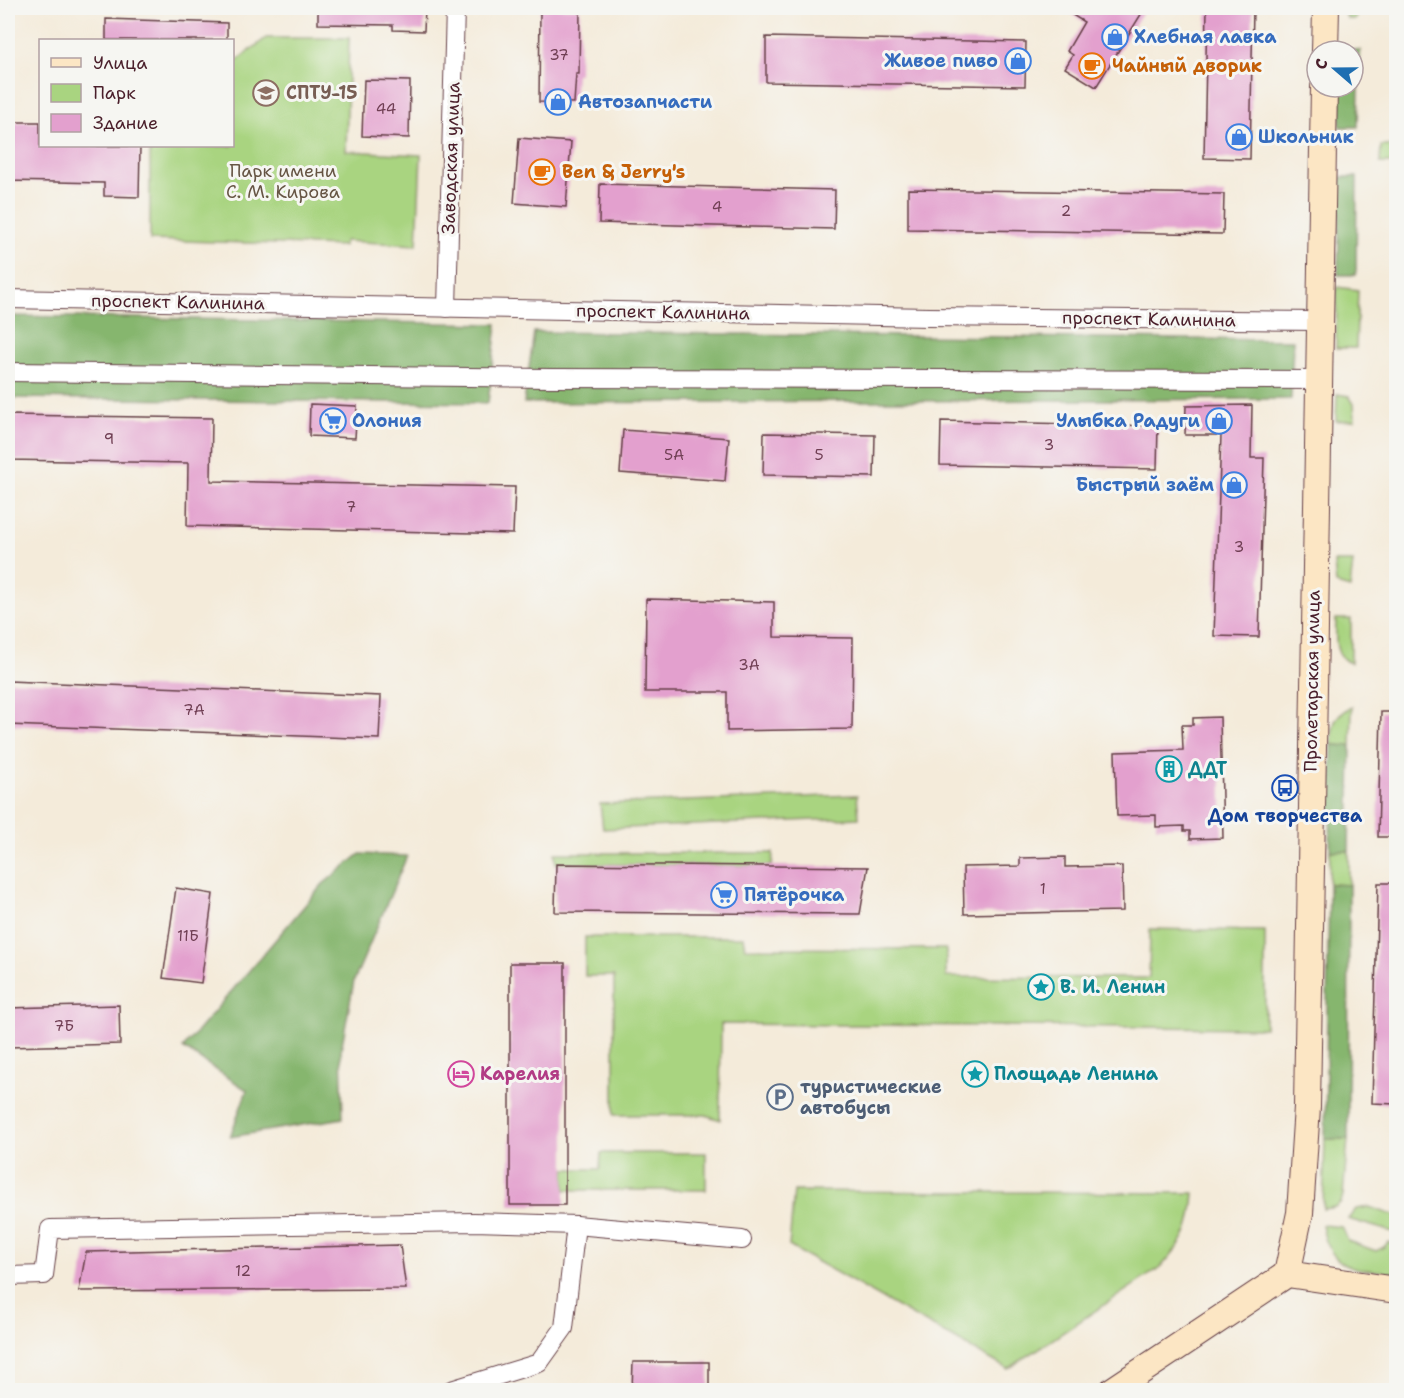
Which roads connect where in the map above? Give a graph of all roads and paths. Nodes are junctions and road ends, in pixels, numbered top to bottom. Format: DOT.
graph roads {
  1 [pos="455,8"];
  2 [pos="1326,8"];
  3 [pos="1325,39"];
  4 [pos="1324,99"];
  5 [pos="8,299"];
  6 [pos="447,308"];
  7 [pos="1319,321"];
  8 [pos="8,372"];
  9 [pos="1318,380"];
  10 [pos="576,1225"];
  11 [pos="742,1240"];
  12 [pos="1287,1274"];
  13 [pos="8,1276"];
  14 [pos="1396,1290"];
  15 [pos="451,1390"];
  16 [pos="1113,1390"];
  1 -- 6 [label="street, Заводская улица"];
  2 -- 3 [label="street"];
  4 -- 7 [label="street, Пролетарская улица"];
  5 -- 6 [label="street, проспект Калинина"];
  6 -- 7 [label="street, проспект Калинина"];
  7 -- 9 [label="street, Пролетарская улица"];
  8 -- 9 [label="street"];
  9 -- 12 [label="street, Пролетарская улица"];
  10 -- 11 [label="street"];
  10 -- 13 [label="street"];
  10 -- 15 [label="street"];
  12 -- 14 [label="street"];
  12 -- 16 [label="street"];
}
